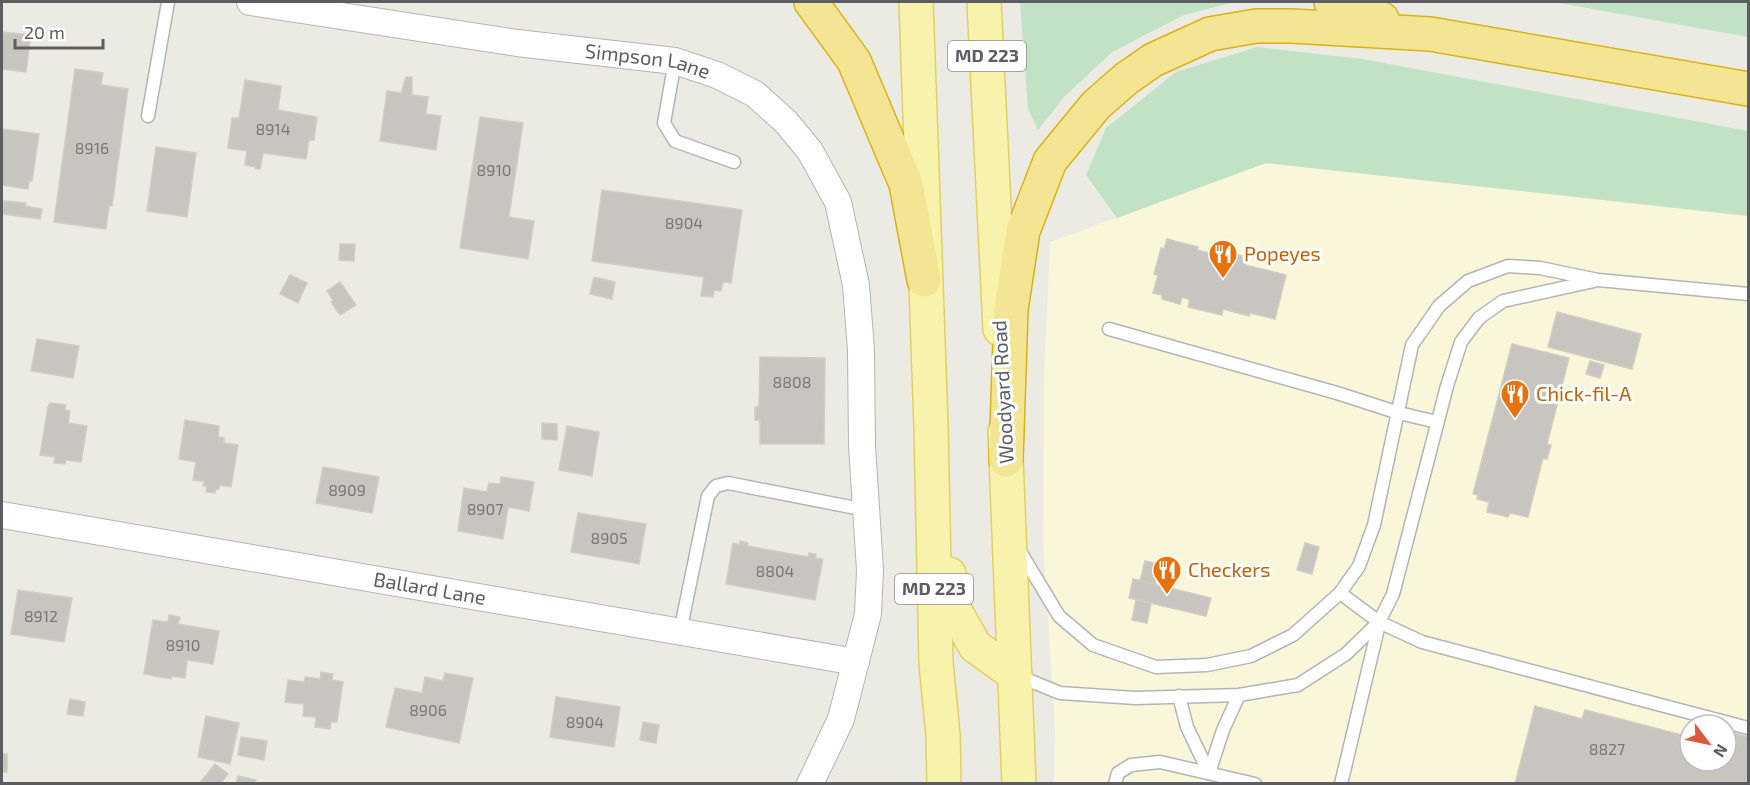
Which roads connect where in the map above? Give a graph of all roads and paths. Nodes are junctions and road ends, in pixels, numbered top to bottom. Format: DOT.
graph roads {
  1 [pos="168,2"];
  2 [pos="250,2"];
  3 [pos="811,2"];
  4 [pos="916,2"];
  5 [pos="984,2"];
  6 [pos="1331,2"];
  7 [pos="1430,33"];
  8 [pos="675,61"];
  9 [pos="1749,89"];
  10 [pos="148,116"];
  11 [pos="734,162"];
  12 [pos="924,280"];
  13 [pos="1598,280"];
  14 [pos="1749,294"];
  15 [pos="1109,329"];
  16 [pos="1399,413"];
  17 [pos="1437,422"];
  18 [pos="930,426"];
  19 [pos="1006,460"];
  20 [pos="867,510"];
  21 [pos="2,515"];
  22 [pos="1009,533"];
  23 [pos="1340,593"];
  24 [pos="1379,622"];
  25 [pos="680,632"];
  26 [pos="856,662"];
  27 [pos="1015,675"];
  28 [pos="1239,694"];
  29 [pos="1179,696"];
  30 [pos="1749,728"];
  31 [pos="1209,773"];
  32 [pos="810,783"];
  33 [pos="944,783"];
  34 [pos="1019,783"];
  35 [pos="1114,783"];
  36 [pos="1256,783"];
  37 [pos="1341,783"];
  1 -- 10 [label="lane"];
  2 -- 8 [label="street, Simpson Lane"];
  3 -- 12 [label="highway"];
  4 -- 12 [label="main road, MD 223"];
  5 -- 19 [label="main road, Woodyard Road / MD 223"];
  6 -- 7 [label="highway"];
  7 -- 9 [label="highway"];
  7 -- 19 [label="highway"];
  8 -- 11 [label="lane"];
  8 -- 20 [label="street, Simpson Lane"];
  12 -- 18 [label="main road, MD 223"];
  13 -- 14 [label="lane"];
  13 -- 16 [label="lane"];
  13 -- 17 [label="lane"];
  15 -- 16 [label="lane"];
  16 -- 17 [label="lane"];
  16 -- 23 [label="lane"];
  17 -- 24 [label="lane"];
  18 -- 27 [label="main road"];
  18 -- 33 [label="main road, MD 223"];
  19 -- 22 [label="main road, Woodyard Road / MD 223"];
  20 -- 25 [label="lane"];
  20 -- 26 [label="street, Simpson Lane"];
  21 -- 25 [label="street, Ballard Lane"];
  22 -- 23 [label="lane"];
  22 -- 27 [label="main road, Woodyard Road / MD 223"];
  23 -- 24 [label="lane"];
  24 -- 28 [label="lane"];
  24 -- 30 [label="lane"];
  24 -- 37 [label="lane"];
  25 -- 26 [label="street, Ballard Lane"];
  26 -- 32 [label="street, Simpson Lane"];
  27 -- 29 [label="lane"];
  27 -- 34 [label="main road, Woodyard Road / MD 223"];
  28 -- 29 [label="lane"];
  28 -- 31 [label="lane"];
  29 -- 31 [label="lane"];
  31 -- 35 [label="lane"];
  31 -- 36 [label="lane"];
}
